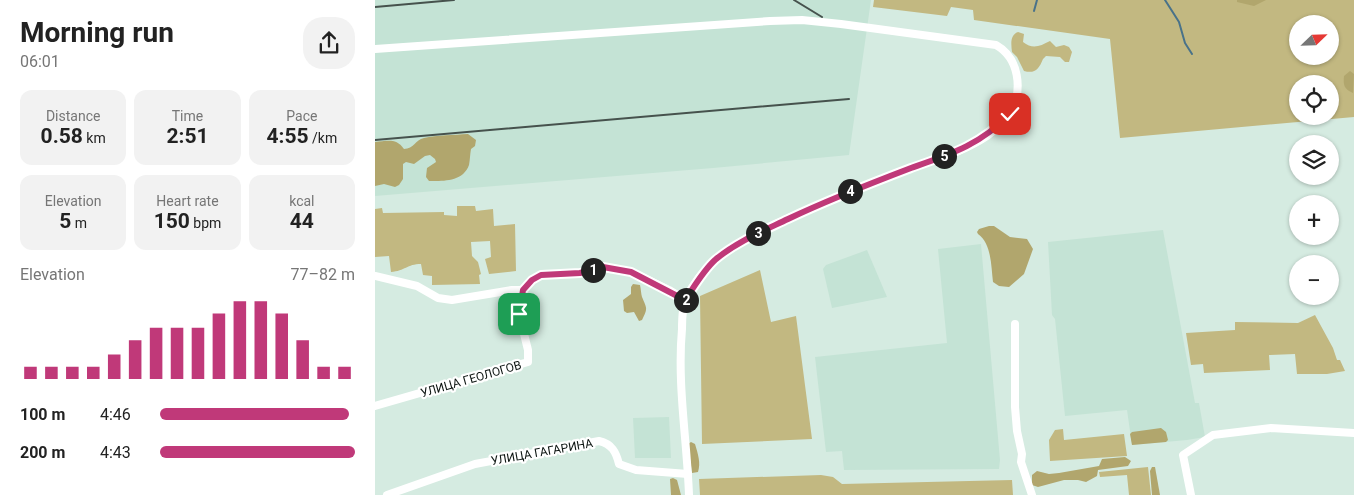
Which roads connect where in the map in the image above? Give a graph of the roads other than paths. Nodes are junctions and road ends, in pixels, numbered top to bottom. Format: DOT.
graph roads {
  1 [pos="375,49"];
  2 [pos="375,276"];
  3 [pos="523,290"];
  4 [pos="685,300"];
  5 [pos="1015,324"];
  6 [pos="375,406"];
  7 [pos="1354,433"];
  8 [pos="688,474"];
  9 [pos="387,495"];
  10 [pos="689,495"];
  11 [pos="1031,495"];
  12 [pos="1191,495"];
  1 -- 4 [label="street"];
  2 -- 3 [label="street"];
  3 -- 4 [label="street"];
  3 -- 6 [label="street, УЛИЦА ГЕОЛОГОВ"];
  4 -- 8 [label="street"];
  5 -- 11 [label="street"];
  7 -- 12 [label="street"];
  8 -- 9 [label="street, УЛИЦА ГАГАРИНА"];
  8 -- 10 [label="street"];
}
